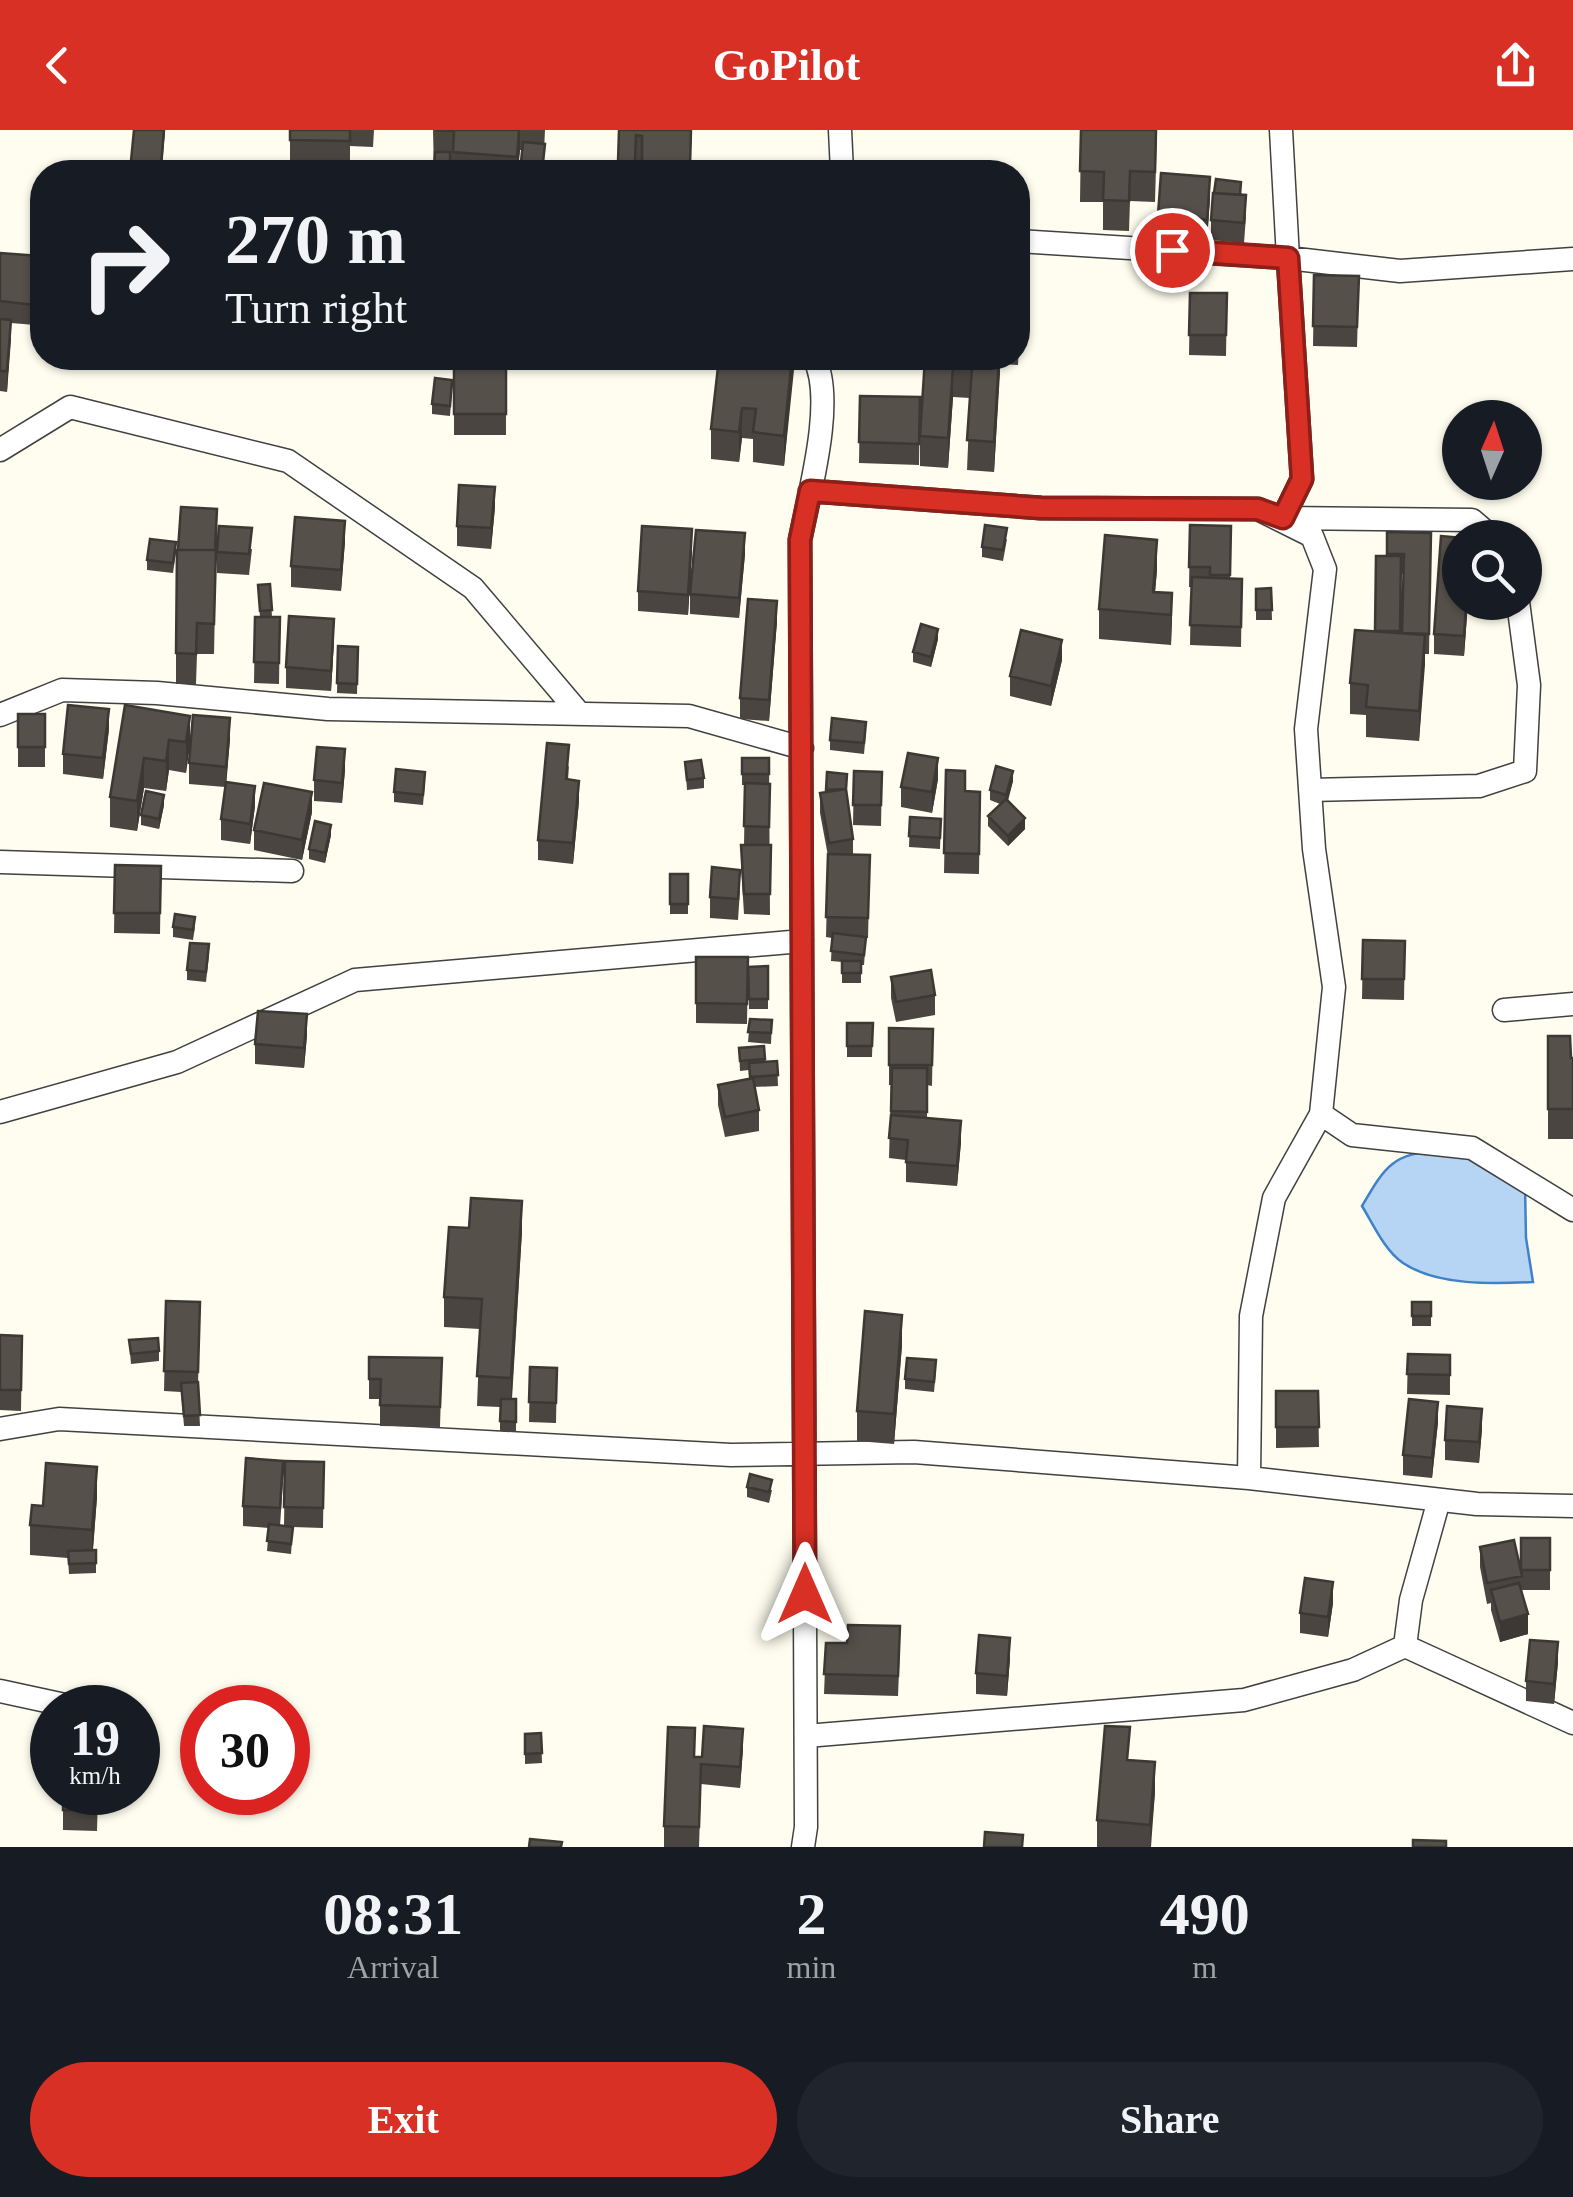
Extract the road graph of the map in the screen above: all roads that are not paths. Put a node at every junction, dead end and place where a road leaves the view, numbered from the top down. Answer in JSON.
{"nodes":[{"id":1,"x":840,"y":130,"type":"edge"},
{"id":2,"x":1281,"y":130,"type":"edge"},
{"id":3,"x":841,"y":160,"type":"edge"},
{"id":4,"x":1030,"y":241,"type":"edge"},
{"id":5,"x":1288,"y":258,"type":"junction"},
{"id":6,"x":1573,"y":259,"type":"edge"},
{"id":7,"x":818,"y":370,"type":"edge"},
{"id":8,"x":0,"y":450,"type":"edge"},
{"id":9,"x":810,"y":491,"type":"junction"},
{"id":10,"x":1283,"y":518,"type":"junction"},
{"id":11,"x":1472,"y":520,"type":"edge"},
{"id":12,"x":1520,"y":620,"type":"edge"},
{"id":13,"x":579,"y":713,"type":"junction"},
{"id":14,"x":0,"y":714,"type":"edge"},
{"id":15,"x":802,"y":748,"type":"junction"},
{"id":16,"x":1310,"y":790,"type":"junction"},
{"id":17,"x":0,"y":862,"type":"edge"},
{"id":18,"x":292,"y":870,"type":"dead end"},
{"id":19,"x":802,"y":941,"type":"junction"},
{"id":20,"x":1573,"y":1004,"type":"edge"},
{"id":21,"x":1504,"y":1010,"type":"dead end"},
{"id":22,"x":0,"y":1112,"type":"edge"},
{"id":23,"x":1321,"y":1114,"type":"junction"},
{"id":24,"x":1573,"y":1210,"type":"edge"},
{"id":25,"x":0,"y":1429,"type":"edge"},
{"id":26,"x":805,"y":1454,"type":"junction"},
{"id":27,"x":1248,"y":1478,"type":"junction"},
{"id":28,"x":1440,"y":1500,"type":"junction"},
{"id":29,"x":1573,"y":1506,"type":"edge"},
{"id":30,"x":1406,"y":1646,"type":"junction"},
{"id":31,"x":0,"y":1692,"type":"edge"},
{"id":32,"x":30,"y":1698,"type":"edge"},
{"id":33,"x":1573,"y":1722,"type":"edge"},
{"id":34,"x":806,"y":1736,"type":"junction"},
{"id":35,"x":802,"y":1847,"type":"edge"}],
"edges":[{"from":1,"to":3,"type":"street"},
{"from":2,"to":5,"type":"street"},
{"from":4,"to":5,"type":"street"},
{"from":5,"to":6,"type":"street"},
{"from":5,"to":10,"type":"street"},
{"from":7,"to":9,"type":"street"},
{"from":8,"to":13,"type":"street"},
{"from":9,"to":10,"type":"street"},
{"from":9,"to":15,"type":"street"},
{"from":10,"to":11,"type":"street"},
{"from":10,"to":16,"type":"street"},
{"from":12,"to":16,"type":"street"},
{"from":13,"to":14,"type":"street"},
{"from":13,"to":15,"type":"street"},
{"from":15,"to":19,"type":"street"},
{"from":16,"to":23,"type":"street"},
{"from":17,"to":18,"type":"street"},
{"from":19,"to":22,"type":"street"},
{"from":19,"to":26,"type":"street"},
{"from":20,"to":21,"type":"street"},
{"from":23,"to":24,"type":"street"},
{"from":23,"to":27,"type":"street"},
{"from":25,"to":26,"type":"street"},
{"from":26,"to":27,"type":"street"},
{"from":26,"to":34,"type":"street"},
{"from":27,"to":28,"type":"street"},
{"from":28,"to":29,"type":"street"},
{"from":28,"to":30,"type":"street"},
{"from":30,"to":33,"type":"street"},
{"from":30,"to":34,"type":"street"},
{"from":31,"to":32,"type":"street"},
{"from":34,"to":35,"type":"street"}]}
